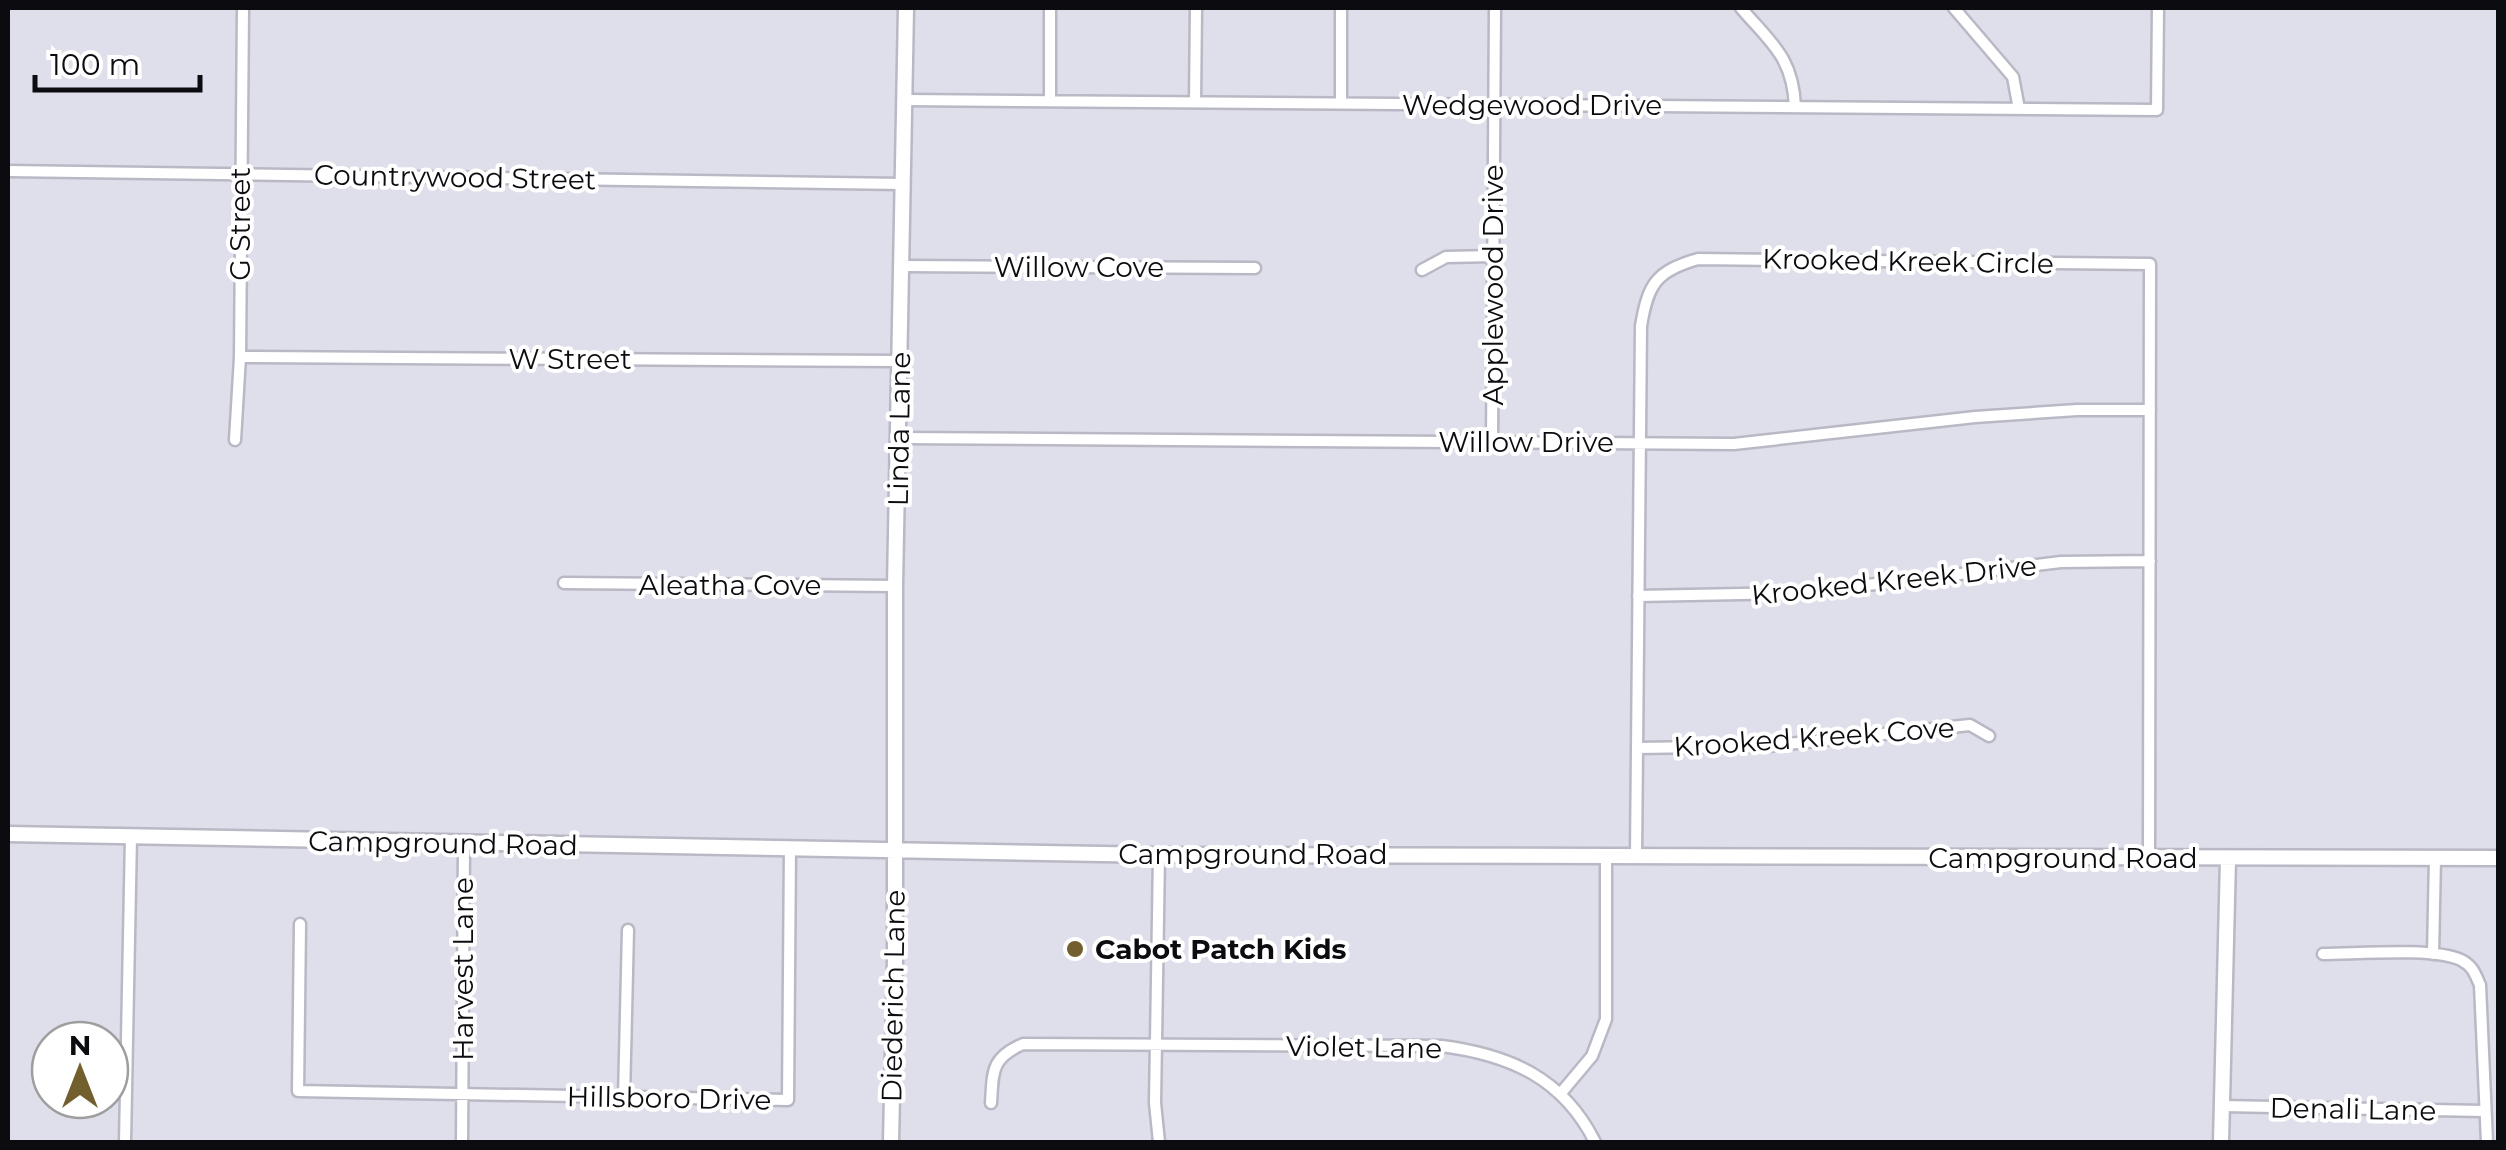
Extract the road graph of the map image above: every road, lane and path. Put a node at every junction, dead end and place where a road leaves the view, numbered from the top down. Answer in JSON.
{"nodes":[{"id":1,"x":244,"y":8,"type":"edge"},
{"id":2,"x":906,"y":8,"type":"edge"},
{"id":3,"x":1050,"y":8,"type":"edge"},
{"id":4,"x":1196,"y":8,"type":"edge"},
{"id":5,"x":1342,"y":8,"type":"edge"},
{"id":6,"x":1495,"y":8,"type":"edge"},
{"id":7,"x":1740,"y":8,"type":"edge"},
{"id":8,"x":1954,"y":8,"type":"edge"},
{"id":9,"x":2158,"y":8,"type":"edge"},
{"id":10,"x":906,"y":100,"type":"junction"},
{"id":11,"x":1050,"y":101,"type":"junction"},
{"id":12,"x":1195,"y":102,"type":"junction"},
{"id":13,"x":1341,"y":103,"type":"junction"},
{"id":14,"x":1494,"y":104,"type":"junction"},
{"id":15,"x":1795,"y":107,"type":"junction"},
{"id":16,"x":2019,"y":108,"type":"junction"},
{"id":17,"x":8,"y":171,"type":"edge"},
{"id":18,"x":240,"y":174,"type":"junction"},
{"id":19,"x":902,"y":184,"type":"junction"},
{"id":20,"x":1494,"y":256,"type":"junction"},
{"id":21,"x":902,"y":266,"type":"junction"},
{"id":22,"x":1256,"y":268,"type":"dead end"},
{"id":23,"x":1422,"y":270,"type":"dead end"},
{"id":24,"x":240,"y":357,"type":"junction"},
{"id":25,"x":900,"y":361,"type":"junction"},
{"id":26,"x":2150,"y":410,"type":"junction"},
{"id":27,"x":900,"y":438,"type":"junction"},
{"id":28,"x":235,"y":440,"type":"dead end"},
{"id":29,"x":1492,"y":442,"type":"junction"},
{"id":30,"x":1640,"y":443,"type":"junction"},
{"id":31,"x":2150,"y":561,"type":"junction"},
{"id":32,"x":564,"y":584,"type":"dead end"},
{"id":33,"x":896,"y":586,"type":"junction"},
{"id":34,"x":1638,"y":596,"type":"junction"},
{"id":35,"x":1988,"y":736,"type":"dead end"},
{"id":36,"x":1637,"y":748,"type":"junction"},
{"id":37,"x":8,"y":834,"type":"edge"},
{"id":38,"x":131,"y":836,"type":"junction"},
{"id":39,"x":464,"y":844,"type":"junction"},
{"id":40,"x":790,"y":848,"type":"junction"},
{"id":41,"x":894,"y":850,"type":"junction"},
{"id":42,"x":1159,"y":854,"type":"junction"},
{"id":43,"x":1606,"y":856,"type":"junction"},
{"id":44,"x":1636,"y":856,"type":"junction"},
{"id":45,"x":2149,"y":858,"type":"junction"},
{"id":46,"x":2434,"y":858,"type":"junction"},
{"id":47,"x":2498,"y":858,"type":"edge"},
{"id":48,"x":2228,"y":859,"type":"junction"},
{"id":49,"x":300,"y":924,"type":"dead end"},
{"id":50,"x":628,"y":930,"type":"dead end"},
{"id":51,"x":2323,"y":954,"type":"dead end"},
{"id":52,"x":2433,"y":954,"type":"junction"},
{"id":53,"x":1156,"y":1046,"type":"junction"},
{"id":54,"x":462,"y":1094,"type":"junction"},
{"id":55,"x":1561,"y":1094,"type":"junction"},
{"id":56,"x":624,"y":1097,"type":"junction"},
{"id":57,"x":991,"y":1102,"type":"dead end"},
{"id":58,"x":2222,"y":1106,"type":"junction"},
{"id":59,"x":2484,"y":1111,"type":"junction"},
{"id":60,"x":126,"y":1142,"type":"edge"},
{"id":61,"x":462,"y":1142,"type":"edge"},
{"id":62,"x":891,"y":1142,"type":"edge"},
{"id":63,"x":1159,"y":1142,"type":"edge"},
{"id":64,"x":1594,"y":1142,"type":"edge"},
{"id":65,"x":2222,"y":1142,"type":"edge"},
{"id":66,"x":2487,"y":1142,"type":"edge"}],
"edges":[{"from":1,"to":18,"type":"street","name":"G Street"},
{"from":2,"to":10,"type":"street","name":"Linda Lane"},
{"from":3,"to":11,"type":"street"},
{"from":4,"to":12,"type":"street"},
{"from":5,"to":13,"type":"street"},
{"from":6,"to":14,"type":"street","name":"Applewood Drive"},
{"from":7,"to":15,"type":"street"},
{"from":8,"to":16,"type":"street"},
{"from":9,"to":16,"type":"street","name":"Wedgewood Drive"},
{"from":10,"to":11,"type":"street","name":"Wedgewood Drive"},
{"from":10,"to":19,"type":"street","name":"Linda Lane"},
{"from":11,"to":12,"type":"street","name":"Wedgewood Drive"},
{"from":12,"to":13,"type":"street","name":"Wedgewood Drive"},
{"from":13,"to":14,"type":"street","name":"Wedgewood Drive"},
{"from":14,"to":15,"type":"street","name":"Wedgewood Drive"},
{"from":14,"to":20,"type":"street","name":"Applewood Drive"},
{"from":15,"to":16,"type":"street","name":"Wedgewood Drive"},
{"from":17,"to":18,"type":"street","name":"Countrywood Street"},
{"from":18,"to":19,"type":"street","name":"Countrywood Street"},
{"from":18,"to":24,"type":"street","name":"G Street"},
{"from":19,"to":21,"type":"street","name":"Linda Lane"},
{"from":20,"to":23,"type":"street"},
{"from":20,"to":29,"type":"street","name":"Applewood Drive"},
{"from":21,"to":22,"type":"street","name":"Willow Cove"},
{"from":21,"to":25,"type":"street","name":"Linda Lane"},
{"from":24,"to":25,"type":"street","name":"W Street"},
{"from":24,"to":28,"type":"street","name":"G Street"},
{"from":25,"to":27,"type":"street","name":"Linda Lane"},
{"from":26,"to":30,"type":"street","name":"Willow Drive"},
{"from":26,"to":30,"type":"street","name":"Krooked Kreek Circle"},
{"from":26,"to":31,"type":"street","name":"Krooked Kreek Circle"},
{"from":27,"to":29,"type":"street","name":"Willow Drive"},
{"from":27,"to":33,"type":"street","name":"Linda Lane"},
{"from":29,"to":30,"type":"street","name":"Willow Drive"},
{"from":30,"to":34,"type":"street","name":"Krooked Kreek Circle"},
{"from":31,"to":34,"type":"street","name":"Krooked Kreek Drive"},
{"from":31,"to":45,"type":"street","name":"Krooked Kreek Circle"},
{"from":32,"to":33,"type":"street","name":"Aleatha Cove"},
{"from":33,"to":41,"type":"street","name":"Linda Lane"},
{"from":34,"to":36,"type":"street","name":"Krooked Kreek Circle"},
{"from":35,"to":36,"type":"street","name":"Krooked Kreek Cove"},
{"from":36,"to":44,"type":"street","name":"Krooked Kreek Circle"},
{"from":37,"to":38,"type":"street","name":"Campground Road"},
{"from":38,"to":39,"type":"street","name":"Campground Road"},
{"from":38,"to":60,"type":"street"},
{"from":39,"to":40,"type":"street","name":"Campground Road"},
{"from":39,"to":54,"type":"street","name":"Harvest Lane"},
{"from":40,"to":41,"type":"street","name":"Campground Road"},
{"from":40,"to":56,"type":"street","name":"Hillsboro Drive"},
{"from":41,"to":42,"type":"street","name":"Campground Road"},
{"from":41,"to":62,"type":"street","name":"Diederich Lane"},
{"from":42,"to":43,"type":"street","name":"Campground Road"},
{"from":42,"to":53,"type":"street"},
{"from":43,"to":44,"type":"street","name":"Campground Road"},
{"from":43,"to":55,"type":"street"},
{"from":44,"to":45,"type":"street","name":"Campground Road"},
{"from":45,"to":48,"type":"street","name":"Campground Road"},
{"from":46,"to":47,"type":"street","name":"Campground Road"},
{"from":46,"to":48,"type":"street","name":"Campground Road"},
{"from":46,"to":52,"type":"street"},
{"from":48,"to":58,"type":"street"},
{"from":49,"to":54,"type":"street","name":"Hillsboro Drive"},
{"from":50,"to":56,"type":"street"},
{"from":51,"to":52,"type":"street"},
{"from":52,"to":59,"type":"street"},
{"from":53,"to":55,"type":"street","name":"Violet Lane"},
{"from":53,"to":57,"type":"street","name":"Violet Lane"},
{"from":53,"to":63,"type":"street"},
{"from":54,"to":56,"type":"street","name":"Hillsboro Drive"},
{"from":54,"to":61,"type":"street","name":"Harvest Lane"},
{"from":55,"to":64,"type":"street"},
{"from":58,"to":59,"type":"street","name":"Denali Lane"},
{"from":58,"to":65,"type":"street"},
{"from":59,"to":66,"type":"street"}]}
